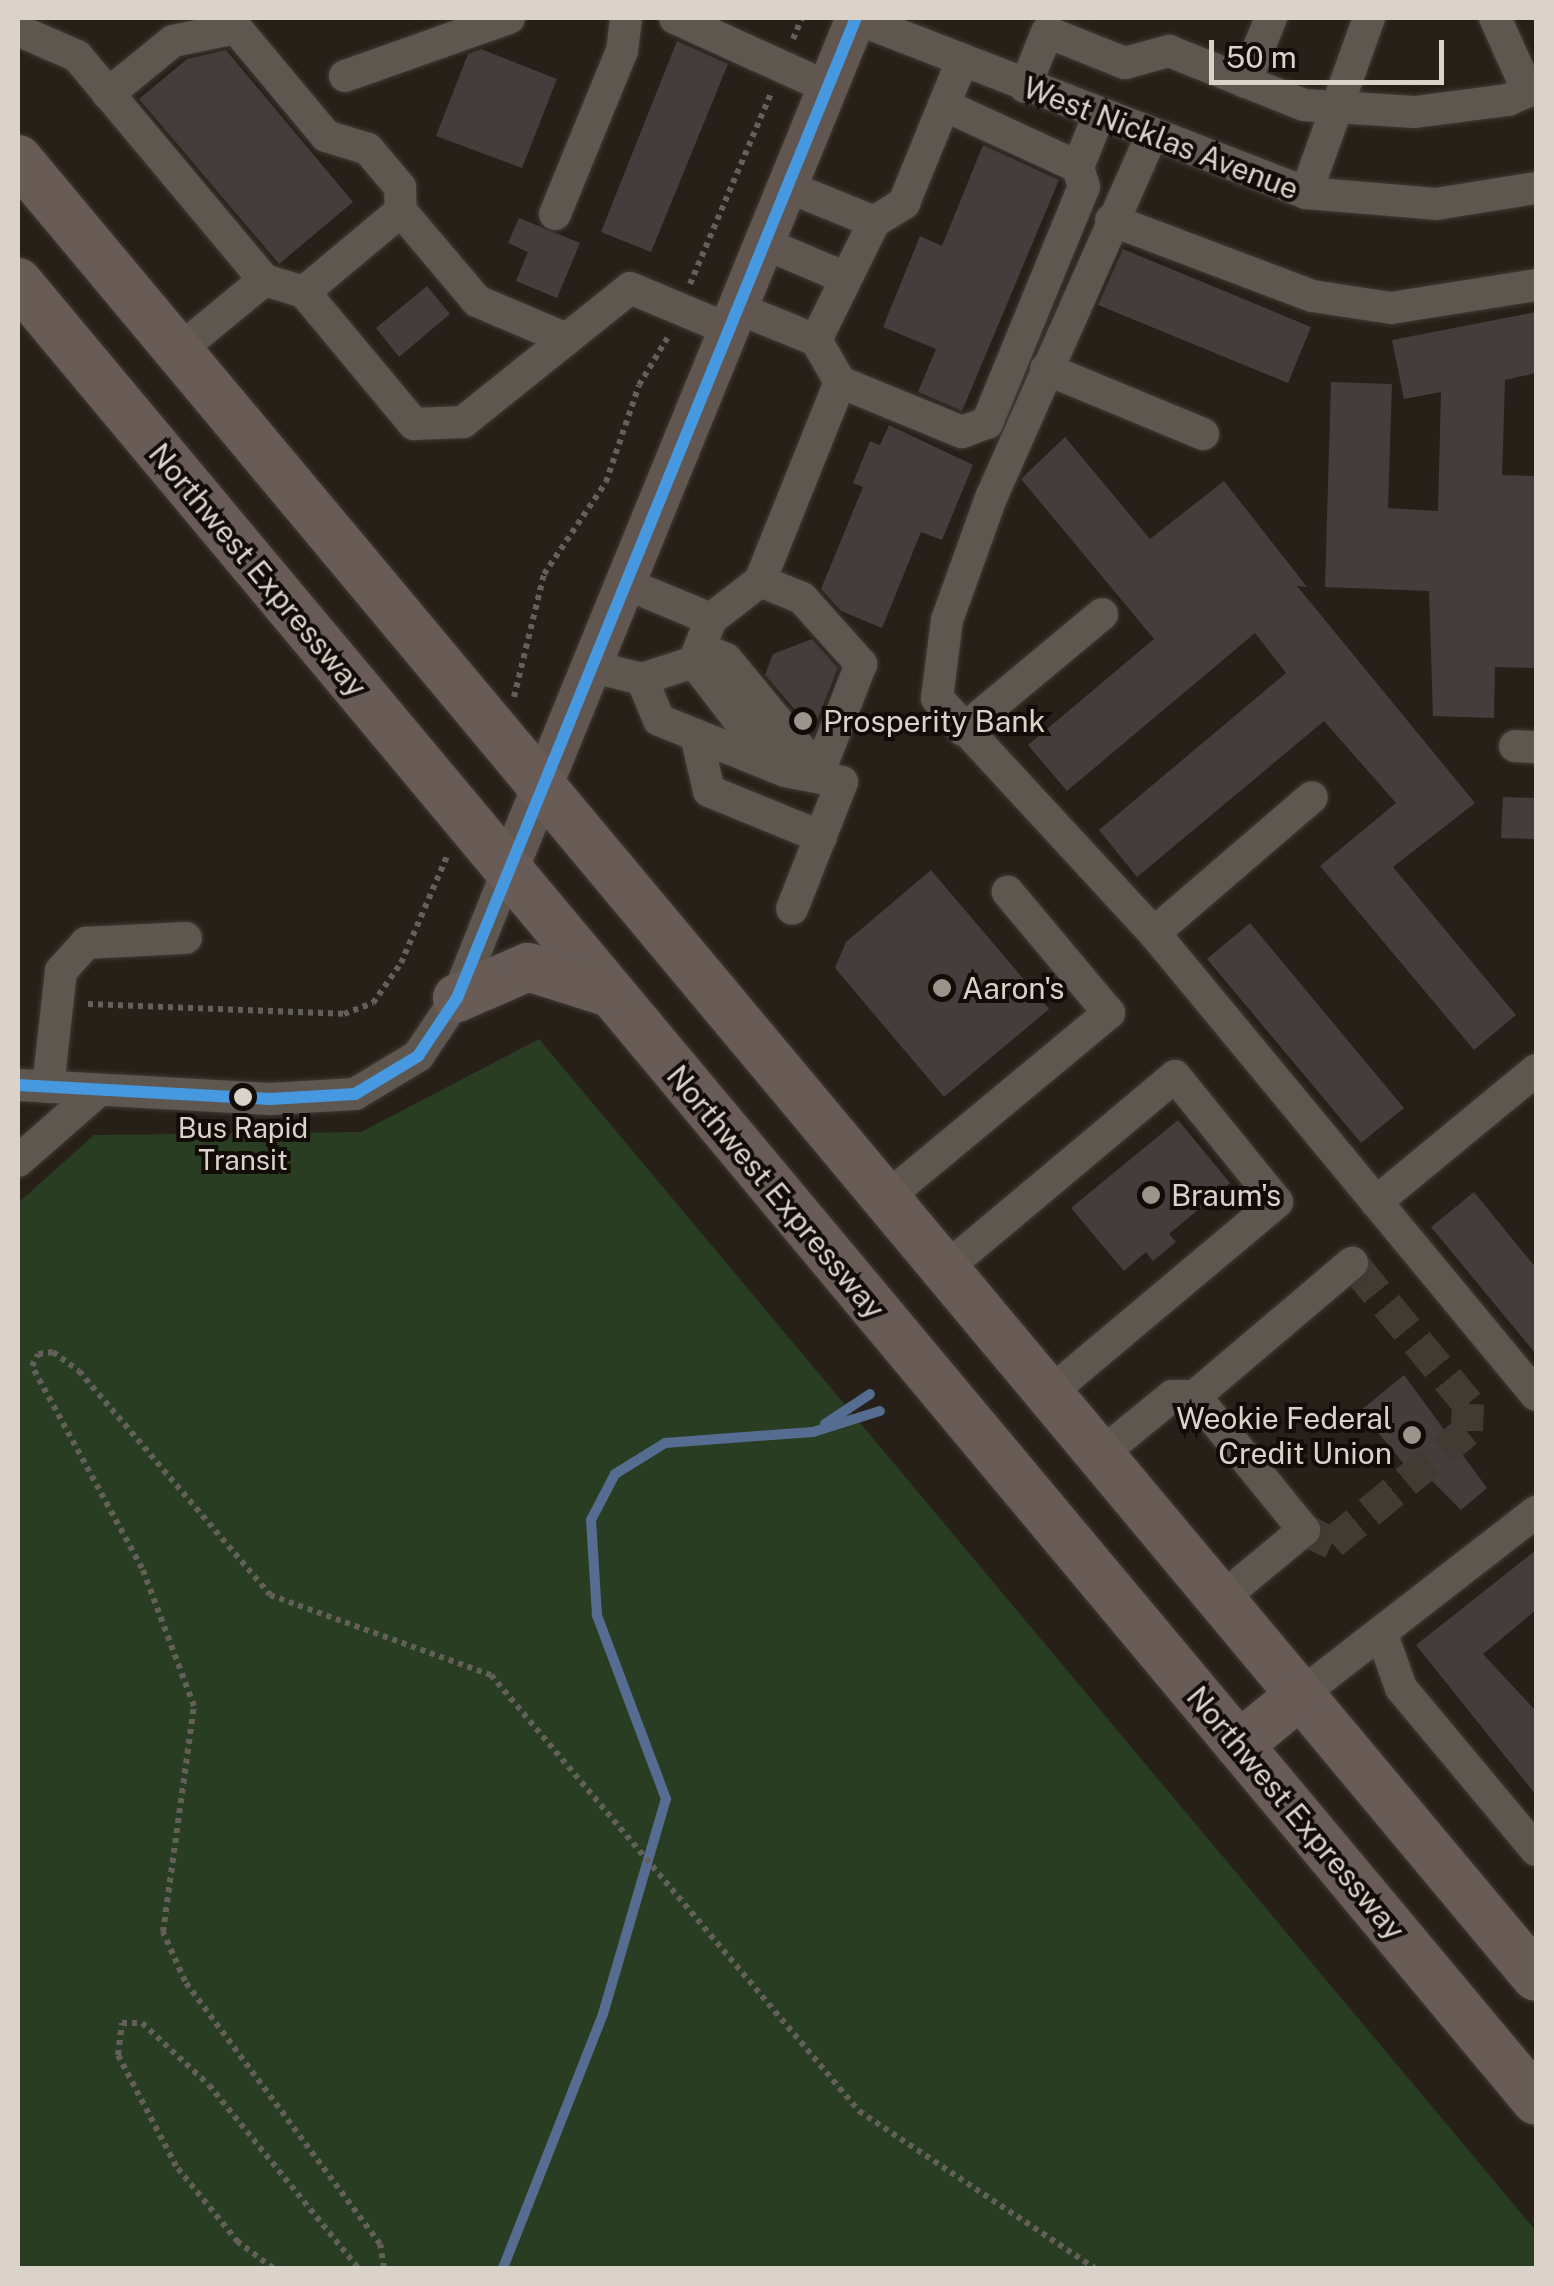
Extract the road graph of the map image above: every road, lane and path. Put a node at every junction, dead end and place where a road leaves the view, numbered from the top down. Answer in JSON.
{"nodes":[{"id":1,"x":509,"y":18,"type":"edge"},
{"id":2,"x":626,"y":18,"type":"edge"},
{"id":3,"x":675,"y":18,"type":"edge"},
{"id":4,"x":802,"y":18,"type":"edge"},
{"id":5,"x":856,"y":18,"type":"edge"},
{"id":6,"x":1271,"y":18,"type":"edge"},
{"id":7,"x":1369,"y":18,"type":"edge"},
{"id":8,"x":1495,"y":18,"type":"edge"},
{"id":9,"x":22,"y":32,"type":"dead end"},
{"id":10,"x":790,"y":46,"type":"dead end"},
{"id":11,"x":962,"y":62,"type":"junction"},
{"id":12,"x":345,"y":76,"type":"dead end"},
{"id":13,"x":1245,"y":82,"type":"junction"},
{"id":14,"x":774,"y":87,"type":"dead end"},
{"id":15,"x":827,"y":88,"type":"junction"},
{"id":16,"x":1024,"y":88,"type":"junction"},
{"id":17,"x":108,"y":94,"type":"junction"},
{"id":18,"x":944,"y":106,"type":"junction"},
{"id":19,"x":1332,"y":108,"type":"junction"},
{"id":20,"x":1098,"y":117,"type":"junction"},
{"id":21,"x":1150,"y":139,"type":"junction"},
{"id":22,"x":18,"y":159,"type":"edge"},
{"id":23,"x":1078,"y":167,"type":"junction"},
{"id":24,"x":786,"y":186,"type":"junction"},
{"id":25,"x":1536,"y":188,"type":"edge"},
{"id":26,"x":1306,"y":194,"type":"junction"},
{"id":27,"x":401,"y":211,"type":"junction"},
{"id":28,"x":1117,"y":212,"type":"junction"},
{"id":29,"x":555,"y":214,"type":"dead end"},
{"id":30,"x":874,"y":222,"type":"junction"},
{"id":31,"x":763,"y":244,"type":"junction"},
{"id":32,"x":694,"y":276,"type":"dead end"},
{"id":33,"x":846,"y":278,"type":"junction"},
{"id":34,"x":264,"y":280,"type":"junction"},
{"id":35,"x":18,"y":282,"type":"edge"},
{"id":36,"x":1536,"y":285,"type":"edge"},
{"id":37,"x":304,"y":292,"type":"junction"},
{"id":38,"x":732,"y":318,"type":"junction"},
{"id":39,"x":668,"y":337,"type":"dead end"},
{"id":40,"x":566,"y":339,"type":"junction"},
{"id":41,"x":816,"y":340,"type":"junction"},
{"id":42,"x":178,"y":351,"type":"junction"},
{"id":43,"x":1046,"y":370,"type":"junction"},
{"id":44,"x":840,"y":382,"type":"junction"},
{"id":45,"x":1203,"y":434,"type":"dead end"},
{"id":46,"x":624,"y":582,"type":"junction"},
{"id":47,"x":760,"y":582,"type":"junction"},
{"id":48,"x":1102,"y":614,"type":"dead end"},
{"id":49,"x":702,"y":643,"type":"junction"},
{"id":50,"x":525,"y":656,"type":"dead end"},
{"id":51,"x":590,"y":666,"type":"junction"},
{"id":52,"x":642,"y":679,"type":"junction"},
{"id":53,"x":963,"y":730,"type":"junction"},
{"id":54,"x":696,"y":735,"type":"junction"},
{"id":55,"x":819,"y":772,"type":"junction"},
{"id":56,"x":541,"y":784,"type":"junction"},
{"id":57,"x":1312,"y":797,"type":"dead end"},
{"id":58,"x":821,"y":836,"type":"junction"},
{"id":59,"x":508,"y":870,"type":"junction"},
{"id":60,"x":439,"y":875,"type":"dead end"},
{"id":61,"x":1008,"y":892,"type":"dead end"},
{"id":62,"x":792,"y":910,"type":"dead end"},
{"id":63,"x":1154,"y":933,"type":"junction"},
{"id":64,"x":186,"y":938,"type":"dead end"},
{"id":65,"x":610,"y":994,"type":"junction"},
{"id":66,"x":457,"y":998,"type":"junction"},
{"id":67,"x":109,"y":1005,"type":"dead end"},
{"id":68,"x":1536,"y":1070,"type":"edge"},
{"id":69,"x":33,"y":1086,"type":"edge"},
{"id":70,"x":100,"y":1090,"type":"junction"},
{"id":71,"x":18,"y":1162,"type":"edge"},
{"id":72,"x":886,"y":1198,"type":"junction"},
{"id":73,"x":1376,"y":1202,"type":"junction"},
{"id":74,"x":1352,"y":1264,"type":"dead end"},
{"id":75,"x":945,"y":1268,"type":"junction"},
{"id":76,"x":1049,"y":1393,"type":"junction"},
{"id":77,"x":1536,"y":1395,"type":"edge"},
{"id":78,"x":1195,"y":1396,"type":"junction"},
{"id":79,"x":1100,"y":1455,"type":"junction"},
{"id":80,"x":1536,"y":1512,"type":"edge"},
{"id":81,"x":1220,"y":1600,"type":"junction"},
{"id":82,"x":1383,"y":1637,"type":"junction"},
{"id":83,"x":1300,"y":1695,"type":"junction"},
{"id":84,"x":1239,"y":1745,"type":"junction"},
{"id":85,"x":1536,"y":1850,"type":"edge"},
{"id":86,"x":1536,"y":1977,"type":"edge"},
{"id":87,"x":1536,"y":2101,"type":"edge"},
{"id":88,"x":273,"y":2268,"type":"edge"},
{"id":89,"x":358,"y":2268,"type":"edge"},
{"id":90,"x":384,"y":2268,"type":"edge"},
{"id":91,"x":1094,"y":2268,"type":"edge"}],
"edges":[{"from":1,"to":12,"type":"street"},
{"from":2,"to":29,"type":"street"},
{"from":3,"to":15,"type":"street"},
{"from":4,"to":10,"type":"path"},
{"from":5,"to":11,"type":"street","name":"West Nicklas Avenue"},
{"from":5,"to":15,"type":"main road"},
{"from":6,"to":13,"type":"street"},
{"from":7,"to":19,"type":"street"},
{"from":8,"to":19,"type":"street"},
{"from":9,"to":17,"type":"street"},
{"from":11,"to":16,"type":"street","name":"West Nicklas Avenue"},
{"from":11,"to":18,"type":"street"},
{"from":13,"to":16,"type":"street"},
{"from":13,"to":19,"type":"street"},
{"from":14,"to":32,"type":"path"},
{"from":15,"to":24,"type":"main road"},
{"from":16,"to":20,"type":"street","name":"West Nicklas Avenue"},
{"from":17,"to":27,"type":"street"},
{"from":17,"to":34,"type":"street"},
{"from":18,"to":23,"type":"street"},
{"from":18,"to":30,"type":"street"},
{"from":19,"to":26,"type":"street"},
{"from":20,"to":21,"type":"street","name":"West Nicklas Avenue"},
{"from":20,"to":23,"type":"street"},
{"from":21,"to":26,"type":"street","name":"West Nicklas Avenue"},
{"from":21,"to":28,"type":"street"},
{"from":22,"to":42,"type":"highway"},
{"from":23,"to":44,"type":"street"},
{"from":24,"to":30,"type":"street"},
{"from":24,"to":31,"type":"main road"},
{"from":25,"to":26,"type":"street","name":"West Nicklas Avenue"},
{"from":27,"to":37,"type":"street"},
{"from":27,"to":40,"type":"street"},
{"from":28,"to":36,"type":"street"},
{"from":28,"to":43,"type":"street"},
{"from":30,"to":33,"type":"street"},
{"from":31,"to":33,"type":"street"},
{"from":31,"to":38,"type":"main road"},
{"from":33,"to":41,"type":"street"},
{"from":34,"to":37,"type":"street"},
{"from":34,"to":42,"type":"street"},
{"from":35,"to":59,"type":"highway","name":"Northwest Expressway"},
{"from":37,"to":40,"type":"street"},
{"from":38,"to":40,"type":"street"},
{"from":38,"to":41,"type":"street"},
{"from":38,"to":46,"type":"main road"},
{"from":39,"to":50,"type":"path"},
{"from":41,"to":44,"type":"street"},
{"from":42,"to":56,"type":"highway"},
{"from":43,"to":45,"type":"street"},
{"from":43,"to":53,"type":"street"},
{"from":44,"to":47,"type":"street"},
{"from":46,"to":49,"type":"street"},
{"from":46,"to":51,"type":"main road"},
{"from":47,"to":49,"type":"street"},
{"from":47,"to":55,"type":"street"},
{"from":48,"to":53,"type":"street"},
{"from":49,"to":52,"type":"street"},
{"from":49,"to":55,"type":"street"},
{"from":51,"to":52,"type":"street"},
{"from":51,"to":56,"type":"main road"},
{"from":52,"to":54,"type":"street"},
{"from":53,"to":63,"type":"street"},
{"from":54,"to":55,"type":"street"},
{"from":54,"to":58,"type":"street"},
{"from":55,"to":58,"type":"street"},
{"from":56,"to":59,"type":"main road"},
{"from":56,"to":72,"type":"highway"},
{"from":57,"to":63,"type":"street"},
{"from":58,"to":62,"type":"street"},
{"from":59,"to":65,"type":"highway","name":"Northwest Expressway"},
{"from":59,"to":66,"type":"street"},
{"from":60,"to":67,"type":"path"},
{"from":61,"to":72,"type":"street"},
{"from":63,"to":73,"type":"street"},
{"from":64,"to":69,"type":"street"},
{"from":65,"to":66,"type":"highway"},
{"from":65,"to":84,"type":"highway","name":"Northwest Expressway"},
{"from":66,"to":70,"type":"street"},
{"from":68,"to":73,"type":"street"},
{"from":69,"to":70,"type":"street"},
{"from":70,"to":71,"type":"street"},
{"from":72,"to":75,"type":"highway"},
{"from":73,"to":77,"type":"street"},
{"from":74,"to":78,"type":"street"},
{"from":75,"to":76,"type":"highway"},
{"from":75,"to":76,"type":"street"},
{"from":76,"to":79,"type":"highway"},
{"from":78,"to":79,"type":"street"},
{"from":78,"to":81,"type":"street"},
{"from":79,"to":81,"type":"highway"},
{"from":80,"to":82,"type":"street"},
{"from":81,"to":83,"type":"highway"},
{"from":82,"to":83,"type":"street"},
{"from":82,"to":85,"type":"street"},
{"from":83,"to":84,"type":"highway"},
{"from":83,"to":86,"type":"highway"},
{"from":84,"to":87,"type":"highway","name":"Northwest Expressway"},
{"from":88,"to":89,"type":"path"},
{"from":90,"to":91,"type":"path"}]}
